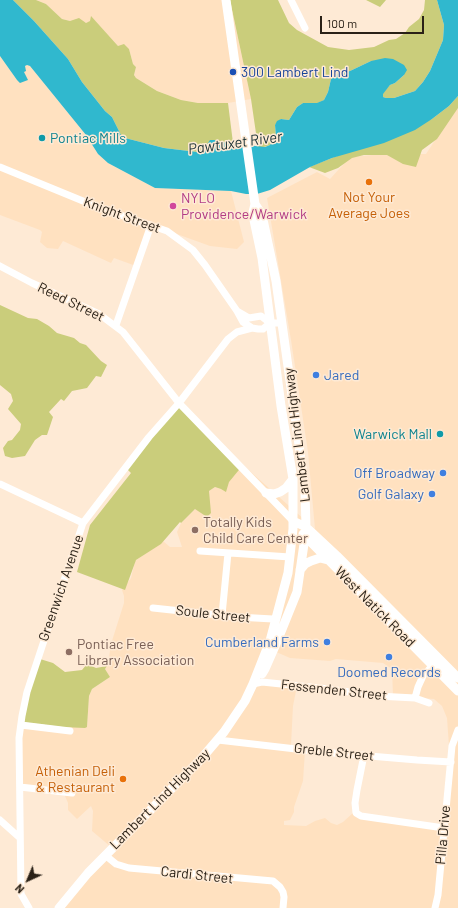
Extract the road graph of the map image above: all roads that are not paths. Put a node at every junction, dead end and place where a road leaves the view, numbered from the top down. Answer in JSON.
{"nodes":[{"id":1,"x":226,"y":0,"type":"edge"},
{"id":2,"x":291,"y":0,"type":"edge"},
{"id":3,"x":305,"y":28,"type":"dead end"},
{"id":4,"x":0,"y":167,"type":"edge"},
{"id":5,"x":255,"y":204,"type":"junction"},
{"id":6,"x":151,"y":224,"type":"junction"},
{"id":7,"x":0,"y":266,"type":"edge"},
{"id":8,"x":237,"y":311,"type":"junction"},
{"id":9,"x":270,"y":323,"type":"junction"},
{"id":10,"x":282,"y":323,"type":"junction"},
{"id":11,"x":116,"y":325,"type":"junction"},
{"id":12,"x":252,"y":328,"type":"junction"},
{"id":13,"x":179,"y":404,"type":"junction"},
{"id":14,"x":293,"y":479,"type":"junction"},
{"id":15,"x":0,"y":484,"type":"edge"},
{"id":16,"x":266,"y":493,"type":"junction"},
{"id":17,"x":292,"y":521,"type":"junction"},
{"id":18,"x":83,"y":523,"type":"junction"},
{"id":19,"x":306,"y":527,"type":"junction"},
{"id":20,"x":305,"y":537,"type":"junction"},
{"id":21,"x":200,"y":551,"type":"dead end"},
{"id":22,"x":228,"y":553,"type":"junction"},
{"id":23,"x":290,"y":557,"type":"junction"},
{"id":24,"x":328,"y":560,"type":"junction"},
{"id":25,"x":300,"y":570,"type":"junction"},
{"id":26,"x":153,"y":608,"type":"dead end"},
{"id":27,"x":222,"y":615,"type":"junction"},
{"id":28,"x":274,"y":620,"type":"dead end"},
{"id":29,"x":432,"y":666,"type":"junction"},
{"id":30,"x":458,"y":678,"type":"edge"},
{"id":31,"x":253,"y":684,"type":"junction"},
{"id":32,"x":458,"y":691,"type":"edge"},
{"id":33,"x":415,"y":698,"type":"junction"},
{"id":34,"x":429,"y":703,"type":"dead end"},
{"id":35,"x":21,"y":725,"type":"junction"},
{"id":36,"x":458,"y":730,"type":"edge"},
{"id":37,"x":70,"y":731,"type":"dead end"},
{"id":38,"x":218,"y":740,"type":"junction"},
{"id":39,"x":458,"y":744,"type":"edge"},
{"id":40,"x":364,"y":755,"type":"junction"},
{"id":41,"x":451,"y":762,"type":"junction"},
{"id":42,"x":20,"y":787,"type":"junction"},
{"id":43,"x":72,"y":792,"type":"dead end"},
{"id":44,"x":0,"y":820,"type":"edge"},
{"id":45,"x":444,"y":828,"type":"junction"},
{"id":46,"x":20,"y":838,"type":"junction"},
{"id":47,"x":105,"y":855,"type":"junction"},
{"id":48,"x":29,"y":908,"type":"edge"},
{"id":49,"x":59,"y":908,"type":"edge"},
{"id":50,"x":282,"y":908,"type":"edge"},
{"id":51,"x":435,"y":908,"type":"edge"}],
"edges":[{"from":1,"to":5,"type":"main road","name":"Lambert Lind Highway"},
{"from":2,"to":3,"type":"street"},
{"from":4,"to":6,"type":"street","name":"Knight Street"},
{"from":5,"to":9,"type":"main road","name":"Lambert Lind Highway"},
{"from":5,"to":10,"type":"main road","name":"Lambert Lind Highway"},
{"from":6,"to":8,"type":"street","name":"Knight Street"},
{"from":6,"to":11,"type":"street"},
{"from":7,"to":11,"type":"street","name":"Reed Street"},
{"from":8,"to":9,"type":"street"},
{"from":8,"to":12,"type":"street","name":"Knight Street"},
{"from":9,"to":10,"type":"street"},
{"from":9,"to":12,"type":"street"},
{"from":9,"to":14,"type":"main road","name":"Lambert Lind Highway"},
{"from":10,"to":19,"type":"main road","name":"Lambert Lind Highway"},
{"from":11,"to":13,"type":"street","name":"Reed Street"},
{"from":12,"to":13,"type":"street","name":"Greenwich Avenue"},
{"from":13,"to":16,"type":"street","name":"West Natick Road"},
{"from":13,"to":18,"type":"street","name":"Greenwich Avenue"},
{"from":14,"to":16,"type":"main road"},
{"from":14,"to":17,"type":"main road","name":"Lambert Lind Highway"},
{"from":15,"to":18,"type":"street"},
{"from":16,"to":17,"type":"street","name":"West Natick Road"},
{"from":17,"to":19,"type":"main road","name":"West Natick Road"},
{"from":17,"to":20,"type":"main road","name":"West Natick Road"},
{"from":17,"to":23,"type":"main road","name":"Lambert Lind Highway"},
{"from":18,"to":35,"type":"street","name":"Greenwich Avenue"},
{"from":19,"to":20,"type":"main road","name":"Lambert Lind Highway"},
{"from":19,"to":30,"type":"main road","name":"West Natick Road"},
{"from":20,"to":24,"type":"main road","name":"West Natick Road"},
{"from":20,"to":25,"type":"main road","name":"Lambert Lind Highway"},
{"from":21,"to":22,"type":"street"},
{"from":22,"to":23,"type":"street"},
{"from":22,"to":27,"type":"street"},
{"from":23,"to":31,"type":"main road","name":"Lambert Lind Highway"},
{"from":24,"to":25,"type":"main road"},
{"from":24,"to":29,"type":"main road","name":"West Natick Road"},
{"from":25,"to":31,"type":"main road","name":"Lambert Lind Highway"},
{"from":26,"to":27,"type":"street","name":"Soule Street"},
{"from":27,"to":28,"type":"street","name":"Soule Street"},
{"from":29,"to":32,"type":"main road","name":"West Natick Road"},
{"from":29,"to":33,"type":"street"},
{"from":31,"to":33,"type":"street","name":"Fessenden Street"},
{"from":31,"to":38,"type":"main road","name":"Lambert Lind Highway"},
{"from":33,"to":34,"type":"street","name":"Fessenden Street"},
{"from":35,"to":37,"type":"street"},
{"from":35,"to":42,"type":"street","name":"Greenwich Avenue"},
{"from":36,"to":41,"type":"street","name":"Pilla Drive"},
{"from":38,"to":40,"type":"street","name":"Greble Street"},
{"from":38,"to":47,"type":"main road","name":"Lambert Lind Highway"},
{"from":39,"to":41,"type":"street","name":"Pilla Drive"},
{"from":40,"to":41,"type":"street","name":"Greble Street"},
{"from":40,"to":45,"type":"street"},
{"from":41,"to":45,"type":"street","name":"Pilla Drive"},
{"from":42,"to":43,"type":"street"},
{"from":42,"to":46,"type":"street","name":"Greenwich Avenue"},
{"from":44,"to":46,"type":"street"},
{"from":45,"to":51,"type":"street","name":"Pilla Drive"},
{"from":46,"to":48,"type":"street","name":"Greenwich Avenue"},
{"from":47,"to":49,"type":"main road","name":"Lambert Lind Highway"},
{"from":47,"to":50,"type":"street","name":"Cardi Street"}]}
